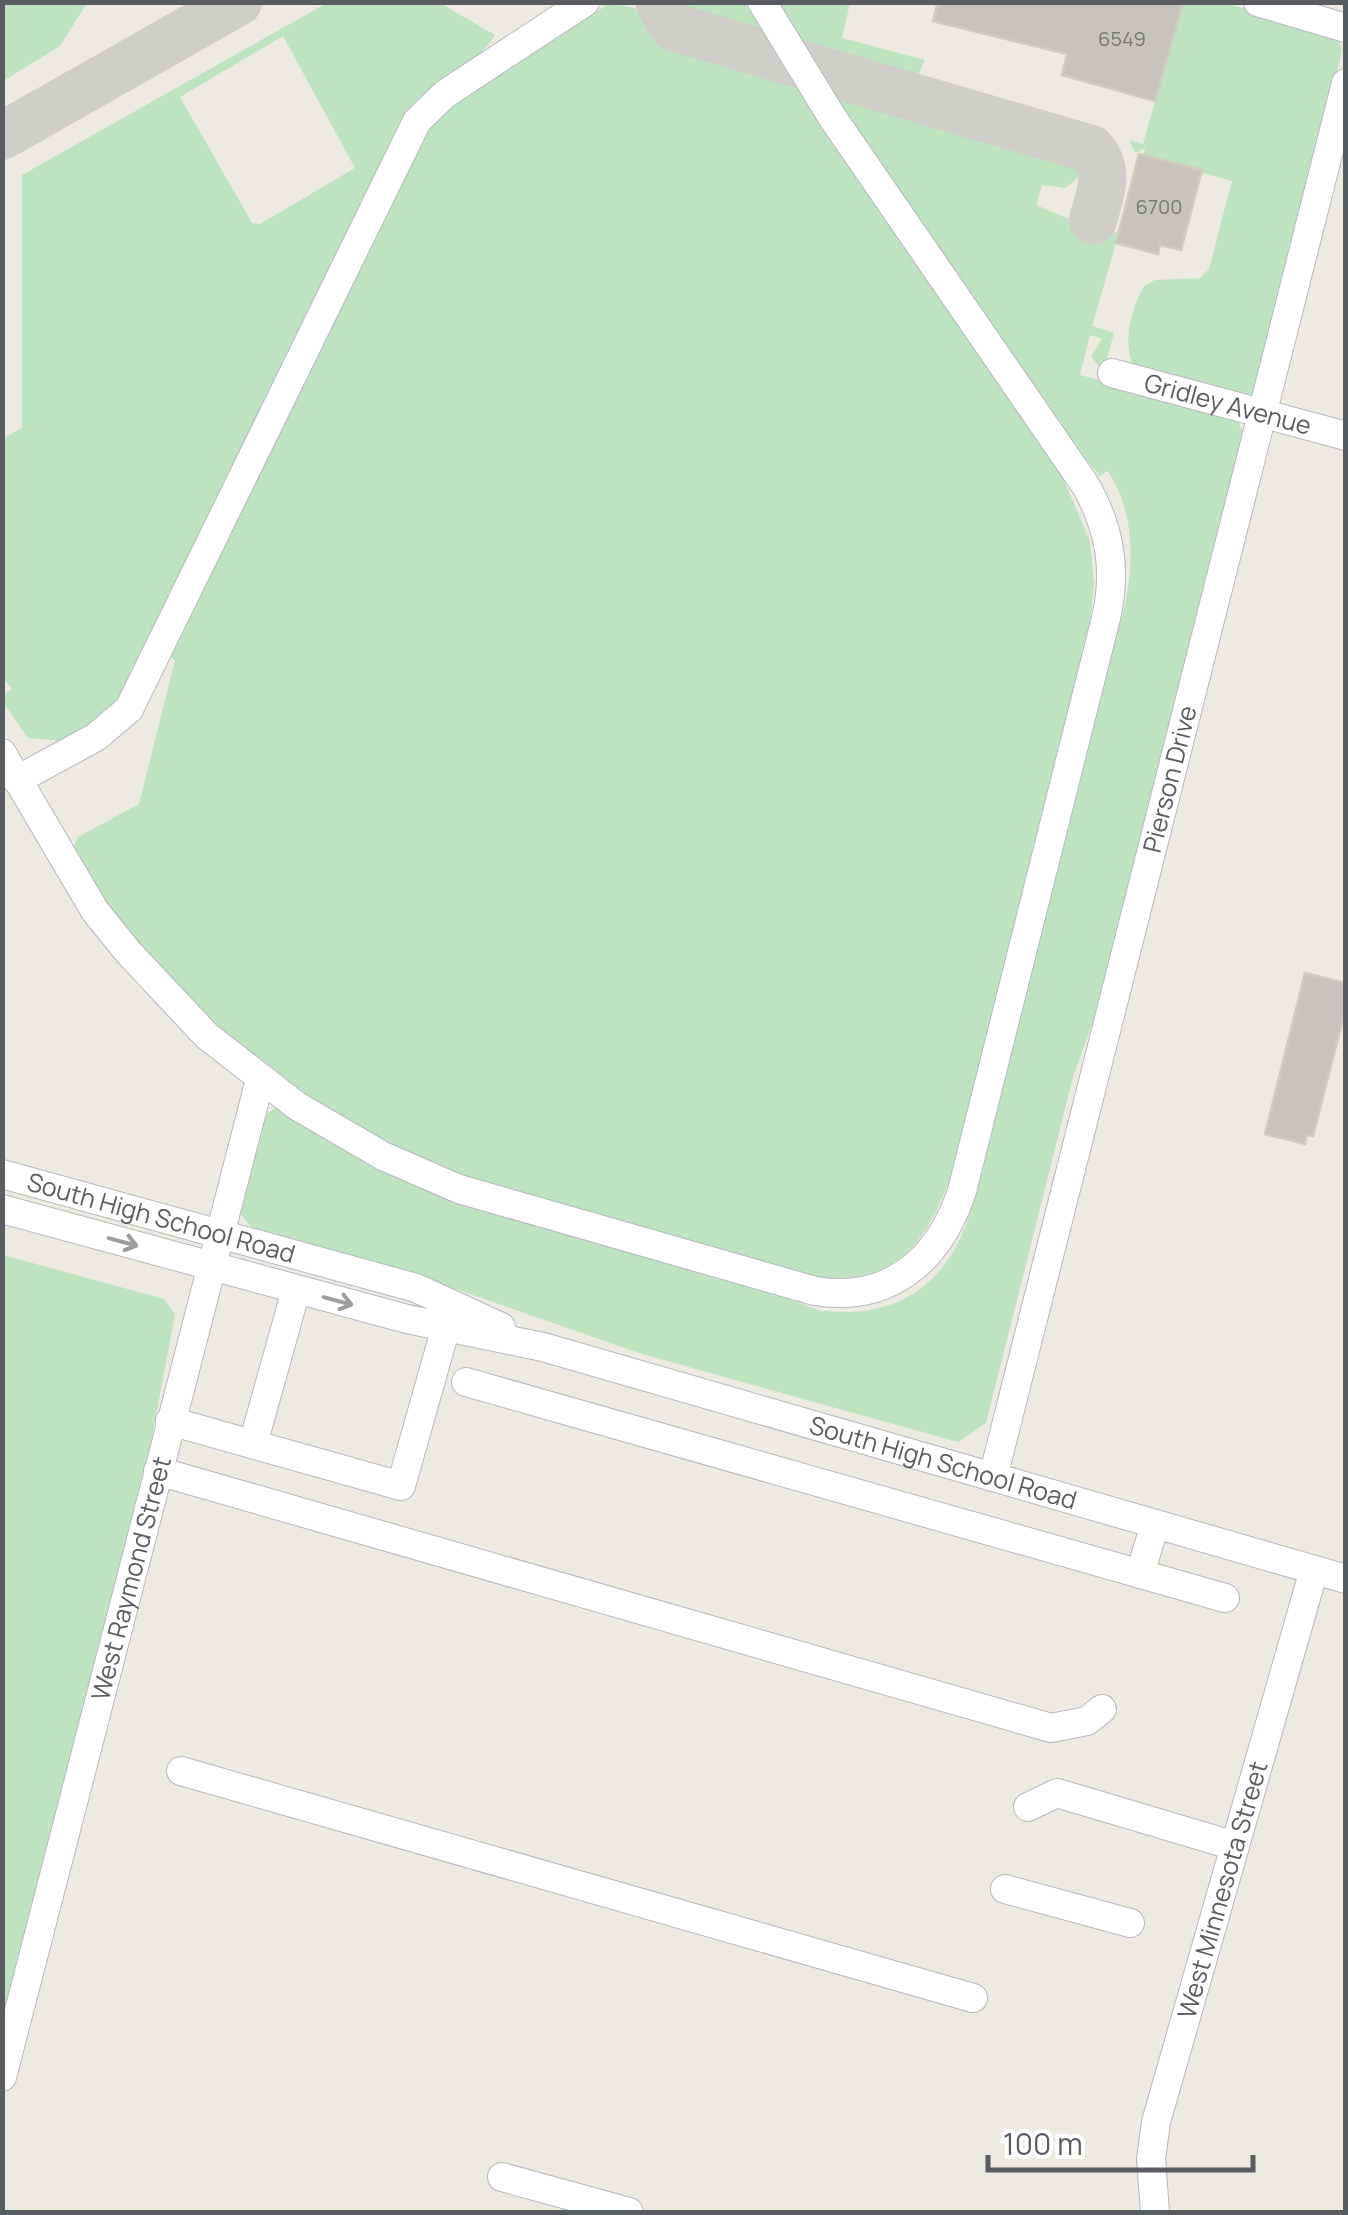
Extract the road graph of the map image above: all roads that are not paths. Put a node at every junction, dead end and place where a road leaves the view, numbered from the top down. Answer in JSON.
{"nodes":[{"id":1,"x":584,"y":2,"type":"edge"},
{"id":2,"x":762,"y":2,"type":"edge"},
{"id":3,"x":1258,"y":2,"type":"edge"},
{"id":4,"x":1346,"y":28,"type":"edge"},
{"id":5,"x":1346,"y":83,"type":"edge"},
{"id":6,"x":1112,"y":372,"type":"dead end"},
{"id":7,"x":1263,"y":414,"type":"junction"},
{"id":8,"x":1346,"y":436,"type":"edge"},
{"id":9,"x":2,"y":754,"type":"edge"},
{"id":10,"x":17,"y":780,"type":"junction"},
{"id":11,"x":260,"y":1080,"type":"junction"},
{"id":12,"x":2,"y":1174,"type":"edge"},
{"id":13,"x":2,"y":1209,"type":"edge"},
{"id":14,"x":218,"y":1234,"type":"junction"},
{"id":15,"x":210,"y":1265,"type":"junction"},
{"id":16,"x":296,"y":1290,"type":"junction"},
{"id":17,"x":446,"y":1327,"type":"junction"},
{"id":18,"x":543,"y":1346,"type":"junction"},
{"id":19,"x":466,"y":1382,"type":"dead end"},
{"id":20,"x":170,"y":1421,"type":"junction"},
{"id":21,"x":253,"y":1444,"type":"junction"},
{"id":22,"x":158,"y":1472,"type":"junction"},
{"id":23,"x":993,"y":1477,"type":"junction"},
{"id":24,"x":1155,"y":1524,"type":"junction"},
{"id":25,"x":1314,"y":1570,"type":"junction"},
{"id":26,"x":1140,"y":1574,"type":"junction"},
{"id":27,"x":1346,"y":1579,"type":"edge"},
{"id":28,"x":1224,"y":1598,"type":"dead end"},
{"id":29,"x":1102,"y":1709,"type":"dead end"},
{"id":30,"x":182,"y":1771,"type":"dead end"},
{"id":31,"x":1028,"y":1807,"type":"dead end"},
{"id":32,"x":1235,"y":1846,"type":"junction"},
{"id":33,"x":1005,"y":1888,"type":"dead end"},
{"id":34,"x":1130,"y":1924,"type":"dead end"},
{"id":35,"x":973,"y":1998,"type":"dead end"},
{"id":36,"x":2,"y":2078,"type":"edge"},
{"id":37,"x":502,"y":2177,"type":"dead end"},
{"id":38,"x":630,"y":2212,"type":"edge"},
{"id":39,"x":1155,"y":2212,"type":"edge"}],
"edges":[{"from":1,"to":10,"type":"street"},
{"from":2,"to":11,"type":"street"},
{"from":3,"to":4,"type":"street"},
{"from":5,"to":7,"type":"street","name":"Pierson Drive"},
{"from":6,"to":7,"type":"street","name":"Gridley Avenue"},
{"from":7,"to":8,"type":"street","name":"Gridley Avenue"},
{"from":7,"to":23,"type":"street","name":"Pierson Drive"},
{"from":9,"to":10,"type":"street"},
{"from":10,"to":11,"type":"street"},
{"from":11,"to":14,"type":"street","name":"West Raymond Street"},
{"from":12,"to":14,"type":"street","name":"South High School Road"},
{"from":13,"to":15,"type":"street","name":"South High School Road","one_way":true},
{"from":14,"to":15,"type":"street","name":"West Raymond Street"},
{"from":14,"to":18,"type":"street","name":"South High School Road"},
{"from":15,"to":16,"type":"street","name":"South High School Road"},
{"from":15,"to":20,"type":"street","name":"West Raymond Street"},
{"from":16,"to":17,"type":"street","name":"South High School Road","one_way":true},
{"from":16,"to":21,"type":"street"},
{"from":17,"to":18,"type":"street","name":"South High School Road"},
{"from":17,"to":21,"type":"street"},
{"from":18,"to":23,"type":"street","name":"South High School Road"},
{"from":19,"to":26,"type":"street"},
{"from":20,"to":21,"type":"street"},
{"from":20,"to":22,"type":"street","name":"West Raymond Street"},
{"from":22,"to":29,"type":"street"},
{"from":22,"to":36,"type":"street","name":"West Raymond Street"},
{"from":23,"to":24,"type":"street","name":"South High School Road"},
{"from":24,"to":25,"type":"street","name":"South High School Road"},
{"from":24,"to":26,"type":"street"},
{"from":25,"to":27,"type":"street","name":"South High School Road"},
{"from":25,"to":32,"type":"street","name":"West Minnesota Street"},
{"from":26,"to":28,"type":"street"},
{"from":30,"to":35,"type":"street"},
{"from":31,"to":32,"type":"street"},
{"from":32,"to":39,"type":"street","name":"West Minnesota Street"},
{"from":33,"to":34,"type":"street"},
{"from":37,"to":38,"type":"street"}]}
